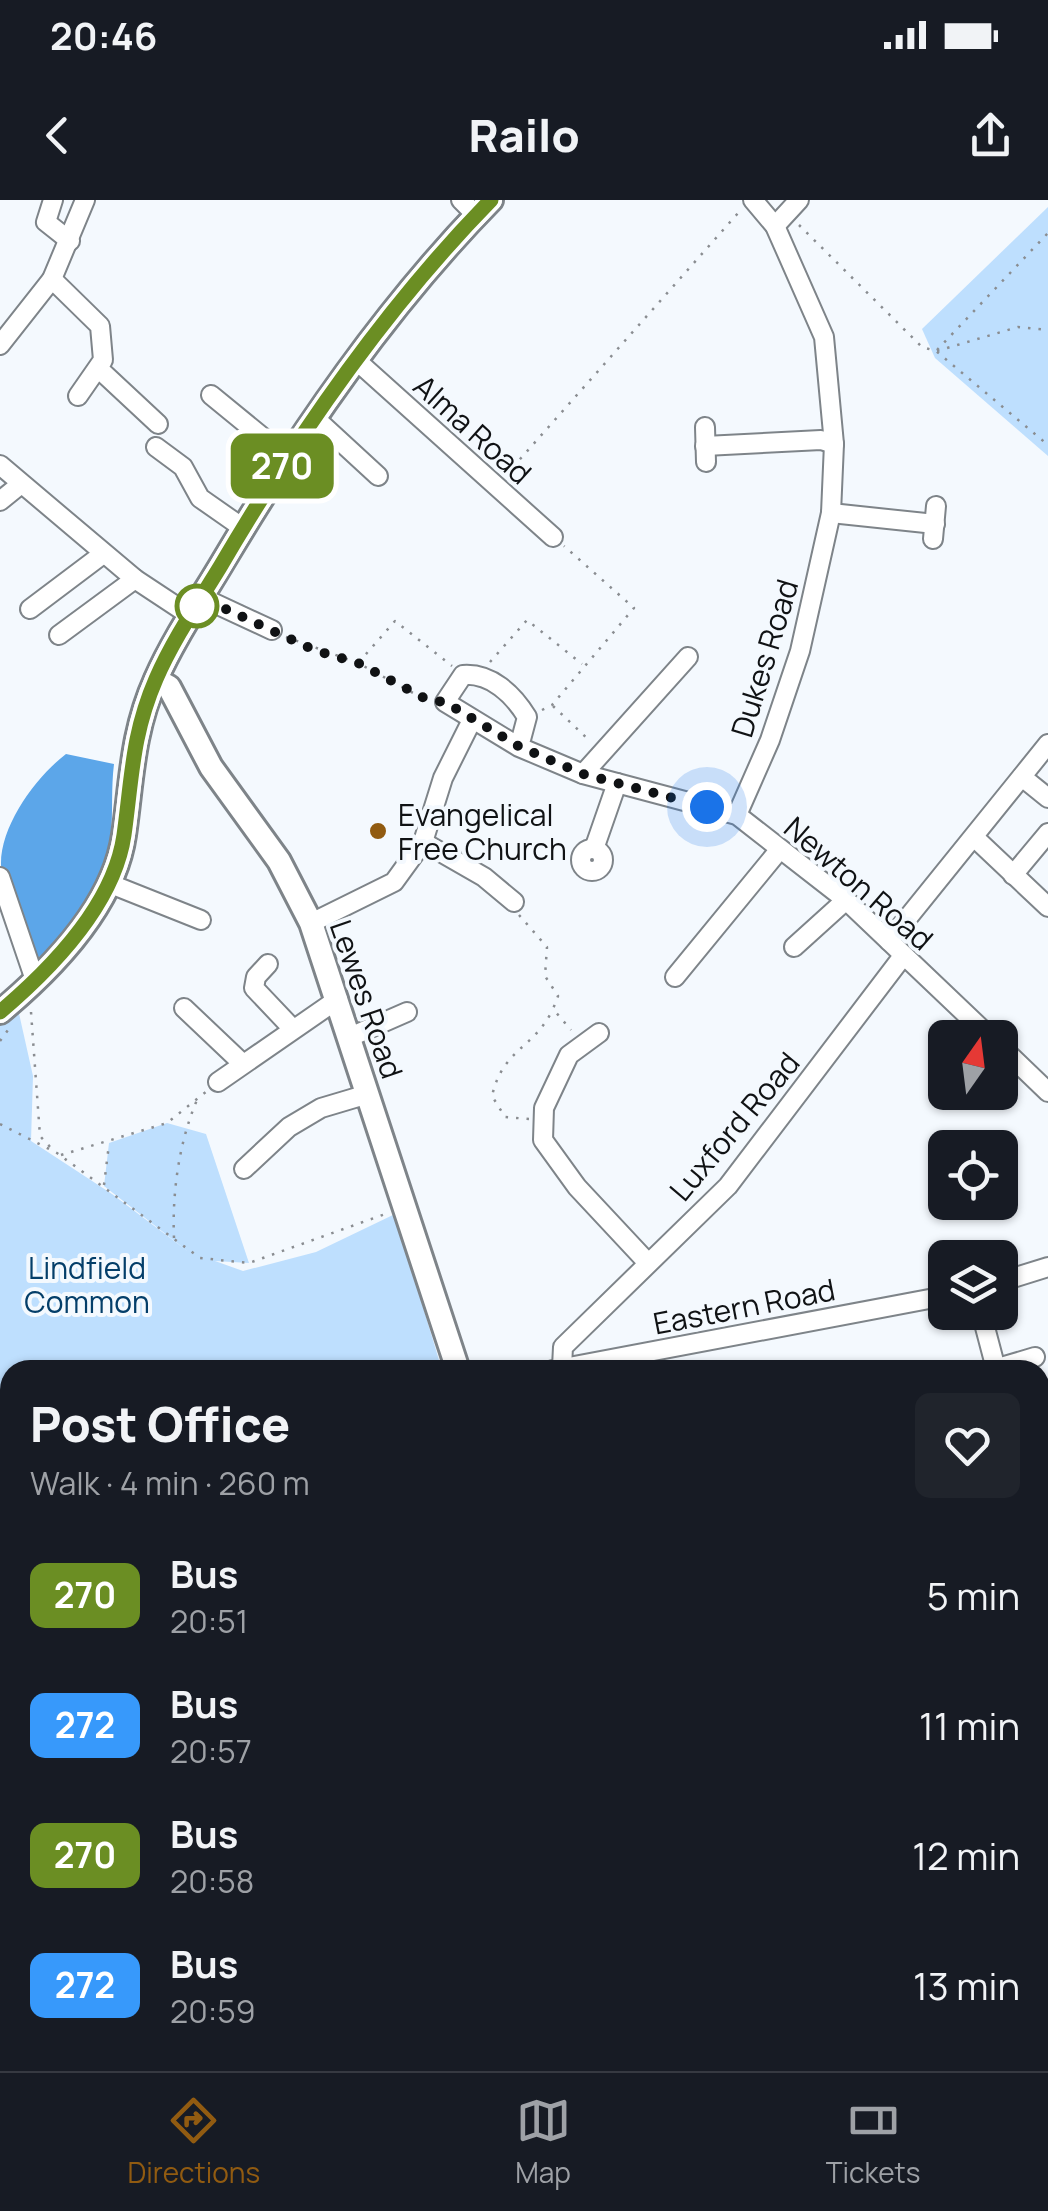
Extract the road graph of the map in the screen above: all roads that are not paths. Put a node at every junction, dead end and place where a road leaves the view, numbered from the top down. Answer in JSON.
{"nodes":[{"id":1,"x":53,"y":200,"type":"edge"},
{"id":2,"x":85,"y":200,"type":"edge"},
{"id":3,"x":751,"y":200,"type":"edge"},
{"id":4,"x":476,"y":205,"type":"edge"},
{"id":5,"x":787,"y":213,"type":"edge"},
{"id":6,"x":70,"y":241,"type":"junction"},
{"id":7,"x":52,"y":279,"type":"junction"},
{"id":8,"x":0,"y":344,"type":"edge"},
{"id":9,"x":357,"y":361,"type":"junction"},
{"id":10,"x":99,"y":369,"type":"junction"},
{"id":11,"x":211,"y":395,"type":"dead end"},
{"id":12,"x":78,"y":396,"type":"dead end"},
{"id":13,"x":315,"y":418,"type":"junction"},
{"id":14,"x":158,"y":424,"type":"dead end"},
{"id":15,"x":829,"y":437,"type":"junction"},
{"id":16,"x":705,"y":445,"type":"dead end"},
{"id":17,"x":156,"y":447,"type":"dead end"},
{"id":18,"x":288,"y":458,"type":"junction"},
{"id":19,"x":0,"y":465,"type":"edge"},
{"id":20,"x":378,"y":476,"type":"dead end"},
{"id":21,"x":21,"y":484,"type":"junction"},
{"id":22,"x":0,"y":501,"type":"edge"},
{"id":23,"x":832,"y":513,"type":"junction"},
{"id":24,"x":935,"y":523,"type":"dead end"},
{"id":25,"x":243,"y":528,"type":"junction"},
{"id":26,"x":553,"y":537,"type":"road end"},
{"id":27,"x":103,"y":554,"type":"junction"},
{"id":28,"x":135,"y":579,"type":"junction"},
{"id":29,"x":196,"y":607,"type":"junction"},
{"id":30,"x":30,"y":610,"type":"dead end"},
{"id":31,"x":272,"y":630,"type":"road end"},
{"id":32,"x":59,"y":634,"type":"dead end"},
{"id":33,"x":688,"y":658,"type":"dead end"},
{"id":34,"x":156,"y":680,"type":"junction"},
{"id":35,"x":472,"y":720,"type":"junction"},
{"id":36,"x":1048,"y":744,"type":"edge"},
{"id":37,"x":520,"y":747,"type":"junction"},
{"id":38,"x":583,"y":774,"type":"junction"},
{"id":39,"x":1022,"y":777,"type":"junction"},
{"id":40,"x":617,"y":783,"type":"junction"},
{"id":41,"x":1048,"y":798,"type":"edge"},
{"id":42,"x":737,"y":815,"type":"junction"},
{"id":43,"x":1048,"y":833,"type":"edge"},
{"id":44,"x":975,"y":838,"type":"junction"},
{"id":45,"x":423,"y":842,"type":"junction"},
{"id":46,"x":780,"y":849,"type":"junction"},
{"id":47,"x":594,"y":850,"type":"dead end"},
{"id":48,"x":1013,"y":874,"type":"junction"},
{"id":49,"x":0,"y":877,"type":"edge"},
{"id":50,"x":108,"y":883,"type":"junction"},
{"id":51,"x":846,"y":900,"type":"junction"},
{"id":52,"x":514,"y":902,"type":"road end"},
{"id":53,"x":1048,"y":907,"type":"edge"},
{"id":54,"x":201,"y":920,"type":"dead end"},
{"id":55,"x":311,"y":923,"type":"junction"},
{"id":56,"x":889,"y":941,"type":"junction"},
{"id":57,"x":794,"y":947,"type":"dead end"},
{"id":58,"x":903,"y":956,"type":"junction"},
{"id":59,"x":268,"y":964,"type":"dead end"},
{"id":60,"x":674,"y":977,"type":"dead end"},
{"id":61,"x":34,"y":980,"type":"junction"},
{"id":62,"x":338,"y":998,"type":"junction"},
{"id":63,"x":184,"y":1008,"type":"dead end"},
{"id":64,"x":0,"y":1012,"type":"edge"},
{"id":65,"x":407,"y":1012,"type":"dead end"},
{"id":66,"x":965,"y":1020,"type":"edge"},
{"id":67,"x":291,"y":1027,"type":"junction"},
{"id":68,"x":350,"y":1037,"type":"junction"},
{"id":69,"x":590,"y":1038,"type":"road end"},
{"id":70,"x":242,"y":1063,"type":"junction"},
{"id":71,"x":1018,"y":1068,"type":"edge"},
{"id":72,"x":218,"y":1082,"type":"road end"},
{"id":73,"x":1048,"y":1092,"type":"edge"},
{"id":74,"x":368,"y":1094,"type":"junction"},
{"id":75,"x":252,"y":1169,"type":"dead end"},
{"id":76,"x":648,"y":1264,"type":"junction"},
{"id":77,"x":1048,"y":1267,"type":"edge"},
{"id":78,"x":1018,"y":1276,"type":"edge"},
{"id":79,"x":928,"y":1299,"type":"edge"},
{"id":80,"x":985,"y":1330,"type":"edge"},
{"id":81,"x":1035,"y":1357,"type":"dead end"},
{"id":82,"x":455,"y":1360,"type":"edge"},
{"id":83,"x":559,"y":1360,"type":"edge"},
{"id":84,"x":600,"y":1360,"type":"edge"},
{"id":85,"x":991,"y":1360,"type":"edge"},
{"id":86,"x":1024,"y":1360,"type":"edge"}],
"edges":[{"from":1,"to":6,"type":"street"},
{"from":2,"to":6,"type":"street"},
{"from":3,"to":5,"type":"street","name":"Dukes Road"},
{"from":4,"to":9,"type":"main road"},
{"from":5,"to":15,"type":"street","name":"Dukes Road"},
{"from":6,"to":7,"type":"street"},
{"from":7,"to":8,"type":"street"},
{"from":7,"to":10,"type":"street"},
{"from":9,"to":13,"type":"main road"},
{"from":9,"to":26,"type":"street","name":"Alma Road"},
{"from":10,"to":12,"type":"street"},
{"from":10,"to":14,"type":"street"},
{"from":11,"to":18,"type":"street"},
{"from":13,"to":18,"type":"main road"},
{"from":13,"to":20,"type":"street"},
{"from":15,"to":16,"type":"street"},
{"from":15,"to":23,"type":"street","name":"Dukes Road"},
{"from":17,"to":25,"type":"street"},
{"from":18,"to":25,"type":"main road"},
{"from":19,"to":21,"type":"street"},
{"from":21,"to":22,"type":"street"},
{"from":21,"to":27,"type":"street"},
{"from":23,"to":24,"type":"street"},
{"from":23,"to":42,"type":"street","name":"Dukes Road"},
{"from":25,"to":29,"type":"main road"},
{"from":27,"to":28,"type":"street"},
{"from":27,"to":30,"type":"street"},
{"from":28,"to":29,"type":"street"},
{"from":28,"to":32,"type":"street"},
{"from":29,"to":31,"type":"street"},
{"from":29,"to":34,"type":"main road"},
{"from":33,"to":38,"type":"street"},
{"from":34,"to":50,"type":"main road"},
{"from":34,"to":55,"type":"main road","name":"Lewes Road"},
{"from":35,"to":37,"type":"street","name":"Newton Road"},
{"from":35,"to":37,"type":"street","name":"Newton Road"},
{"from":35,"to":45,"type":"street"},
{"from":36,"to":39,"type":"street"},
{"from":37,"to":38,"type":"street","name":"Newton Road"},
{"from":38,"to":40,"type":"street","name":"Newton Road"},
{"from":39,"to":41,"type":"street"},
{"from":39,"to":44,"type":"street"},
{"from":40,"to":42,"type":"street","name":"Newton Road"},
{"from":40,"to":47,"type":"street"},
{"from":42,"to":46,"type":"street","name":"Newton Road"},
{"from":43,"to":48,"type":"street"},
{"from":44,"to":48,"type":"street"},
{"from":44,"to":56,"type":"street"},
{"from":45,"to":52,"type":"street"},
{"from":45,"to":55,"type":"street"},
{"from":46,"to":51,"type":"street","name":"Newton Road"},
{"from":46,"to":60,"type":"street"},
{"from":48,"to":53,"type":"street"},
{"from":49,"to":61,"type":"street"},
{"from":50,"to":54,"type":"street"},
{"from":50,"to":61,"type":"main road"},
{"from":51,"to":56,"type":"street","name":"Newton Road"},
{"from":51,"to":57,"type":"street"},
{"from":55,"to":62,"type":"main road","name":"Lewes Road"},
{"from":56,"to":58,"type":"street","name":"Newton Road"},
{"from":58,"to":66,"type":"street","name":"Newton Road"},
{"from":58,"to":76,"type":"street","name":"Luxford Road"},
{"from":59,"to":67,"type":"street"},
{"from":61,"to":64,"type":"main road"},
{"from":62,"to":67,"type":"street"},
{"from":62,"to":68,"type":"main road","name":"Lewes Road"},
{"from":63,"to":70,"type":"street"},
{"from":65,"to":68,"type":"street"},
{"from":67,"to":70,"type":"street"},
{"from":68,"to":74,"type":"main road","name":"Lewes Road"},
{"from":69,"to":76,"type":"street"},
{"from":70,"to":72,"type":"street"},
{"from":71,"to":73,"type":"street"},
{"from":74,"to":75,"type":"street"},
{"from":74,"to":82,"type":"main road","name":"Lewes Road"},
{"from":76,"to":83,"type":"street","name":"Luxford Road"},
{"from":77,"to":78,"type":"street"},
{"from":79,"to":84,"type":"street","name":"Eastern Road"},
{"from":80,"to":85,"type":"street"},
{"from":81,"to":86,"type":"street"}]}
